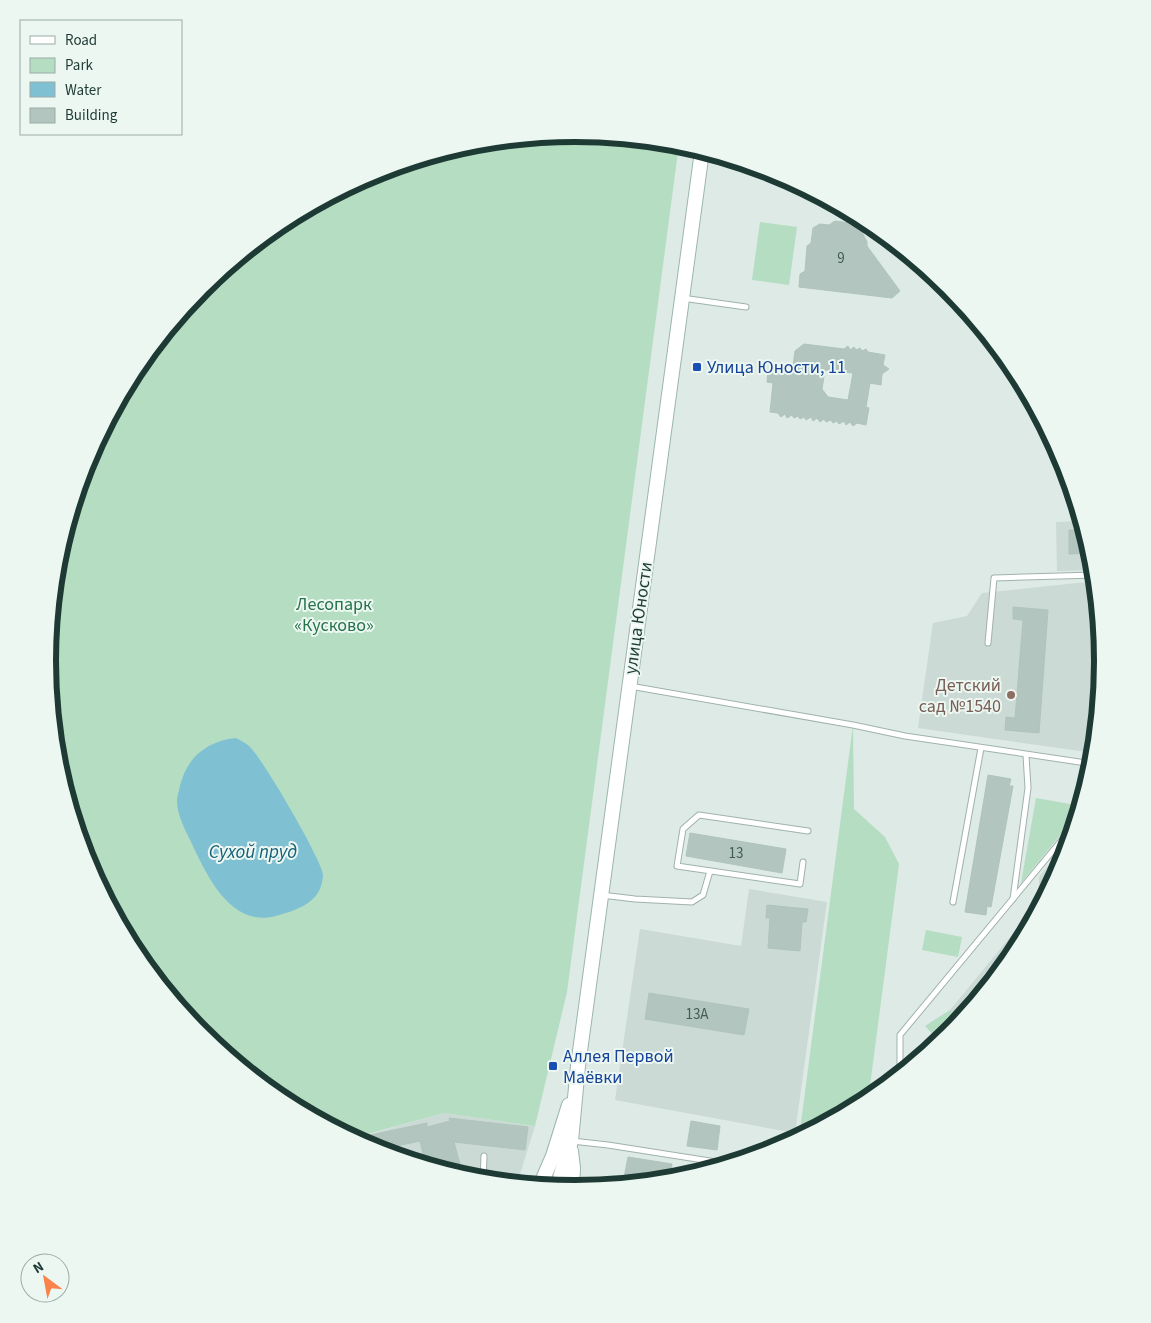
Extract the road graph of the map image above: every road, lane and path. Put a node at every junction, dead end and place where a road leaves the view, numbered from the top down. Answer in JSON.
{"nodes":[{"id":1,"x":701,"y":158,"type":"edge"},
{"id":2,"x":682,"y":298,"type":"junction"},
{"id":3,"x":746,"y":307,"type":"dead end"},
{"id":4,"x":1087,"y":575,"type":"edge"},
{"id":5,"x":988,"y":643,"type":"dead end"},
{"id":6,"x":629,"y":686,"type":"junction"},
{"id":7,"x":981,"y":748,"type":"junction"},
{"id":8,"x":1026,"y":755,"type":"junction"},
{"id":9,"x":1085,"y":763,"type":"edge"},
{"id":10,"x":808,"y":831,"type":"dead end"},
{"id":11,"x":1063,"y":838,"type":"edge"},
{"id":12,"x":803,"y":862,"type":"dead end"},
{"id":13,"x":710,"y":871,"type":"junction"},
{"id":14,"x":601,"y":895,"type":"junction"},
{"id":15,"x":1013,"y":899,"type":"junction"},
{"id":16,"x":953,"y":902,"type":"dead end"},
{"id":17,"x":900,"y":1067,"type":"edge"},
{"id":18,"x":575,"y":1085,"type":"junction"},
{"id":19,"x":571,"y":1143,"type":"junction"},
{"id":20,"x":484,"y":1156,"type":"dead end"},
{"id":21,"x":553,"y":1156,"type":"junction"},
{"id":22,"x":714,"y":1162,"type":"edge"},
{"id":23,"x":483,"y":1172,"type":"edge"},
{"id":24,"x":535,"y":1179,"type":"edge"},
{"id":25,"x":543,"y":1180,"type":"edge"},
{"id":26,"x":559,"y":1181,"type":"edge"},
{"id":27,"x":572,"y":1181,"type":"edge"}],
"edges":[{"from":1,"to":2,"type":"main road","name":"улица Юности"},
{"from":2,"to":3,"type":"lane"},
{"from":2,"to":6,"type":"main road","name":"улица Юности"},
{"from":4,"to":5,"type":"lane"},
{"from":6,"to":7,"type":"lane"},
{"from":6,"to":14,"type":"main road","name":"улица Юности"},
{"from":7,"to":8,"type":"lane"},
{"from":7,"to":16,"type":"lane"},
{"from":8,"to":9,"type":"lane"},
{"from":8,"to":15,"type":"lane"},
{"from":10,"to":13,"type":"lane"},
{"from":11,"to":15,"type":"lane"},
{"from":12,"to":13,"type":"lane"},
{"from":13,"to":14,"type":"lane"},
{"from":14,"to":18,"type":"main road","name":"улица Юности"},
{"from":15,"to":17,"type":"lane"},
{"from":18,"to":19,"type":"main road","name":"улица Юности"},
{"from":18,"to":21,"type":"main road","name":"улица Юности"},
{"from":19,"to":22,"type":"lane"},
{"from":19,"to":26,"type":"main road","name":"улица Юности"},
{"from":19,"to":27,"type":"main road"},
{"from":20,"to":23,"type":"lane"},
{"from":21,"to":24,"type":"main road"},
{"from":21,"to":25,"type":"main road","name":"улица Юности"}]}
